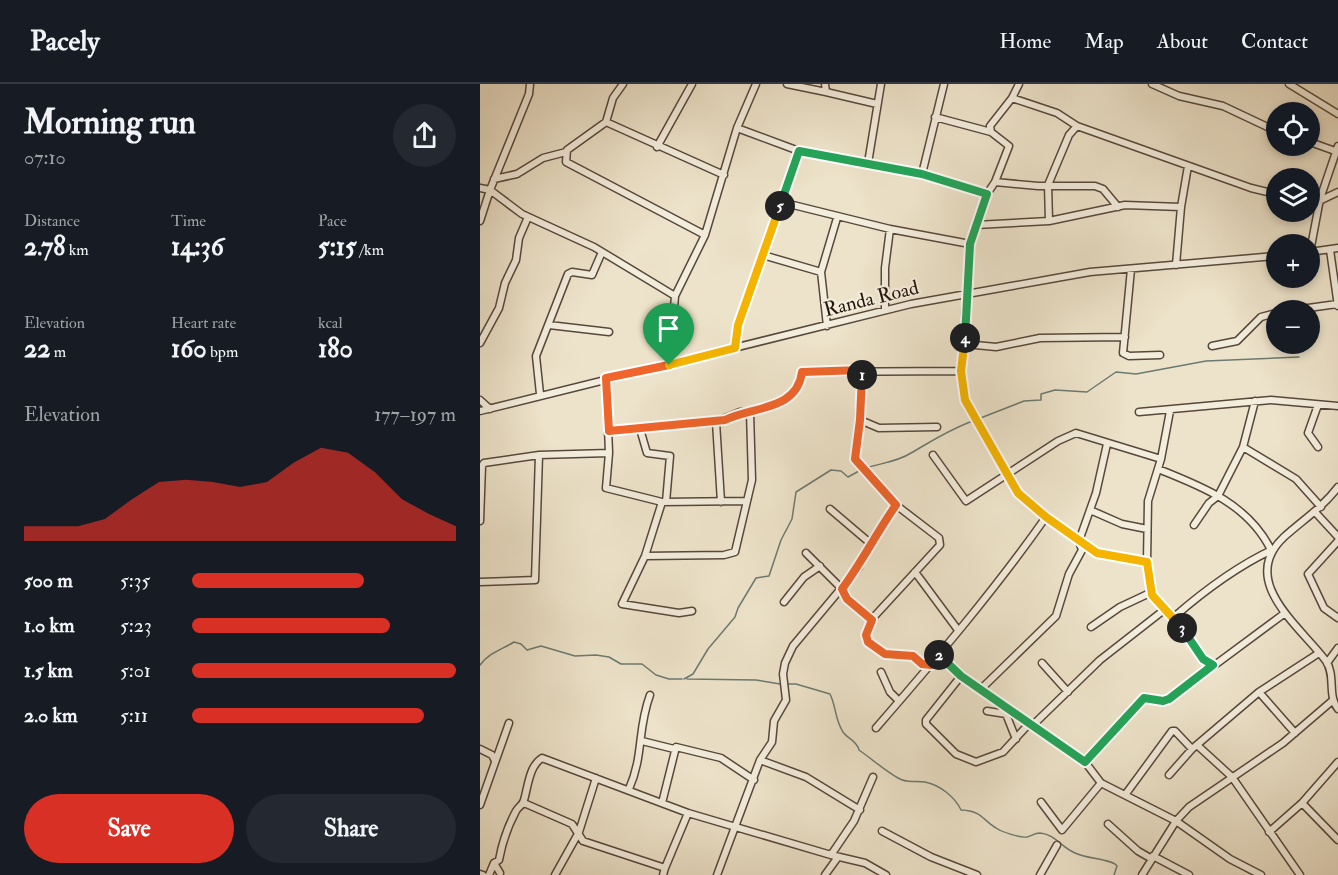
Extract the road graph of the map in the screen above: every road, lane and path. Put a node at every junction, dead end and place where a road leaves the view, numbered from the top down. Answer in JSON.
{"nodes":[{"id":1,"x":530,"y":84,"type":"edge"},
{"id":2,"x":623,"y":84,"type":"edge"},
{"id":3,"x":692,"y":84,"type":"edge"},
{"id":4,"x":756,"y":84,"type":"edge"},
{"id":5,"x":787,"y":84,"type":"edge"},
{"id":6,"x":825,"y":84,"type":"edge"},
{"id":7,"x":881,"y":84,"type":"edge"},
{"id":8,"x":944,"y":84,"type":"edge"},
{"id":9,"x":1019,"y":84,"type":"edge"},
{"id":10,"x":1152,"y":84,"type":"edge"},
{"id":11,"x":1289,"y":84,"type":"edge"},
{"id":12,"x":826,"y":92,"type":"junction"},
{"id":13,"x":1012,"y":98,"type":"junction"},
{"id":14,"x":877,"y":104,"type":"junction"},
{"id":15,"x":1338,"y":114,"type":"edge"},
{"id":16,"x":934,"y":117,"type":"junction"},
{"id":17,"x":606,"y":122,"type":"junction"},
{"id":18,"x":1266,"y":125,"type":"edge"},
{"id":19,"x":1077,"y":126,"type":"junction"},
{"id":20,"x":737,"y":128,"type":"junction"},
{"id":21,"x":991,"y":132,"type":"junction"},
{"id":22,"x":1320,"y":144,"type":"edge"},
{"id":23,"x":657,"y":147,"type":"junction"},
{"id":24,"x":1337,"y":148,"type":"edge"},
{"id":25,"x":799,"y":151,"type":"junction"},
{"id":26,"x":566,"y":152,"type":"junction"},
{"id":27,"x":552,"y":156,"type":"junction"},
{"id":28,"x":566,"y":162,"type":"junction"},
{"id":29,"x":868,"y":163,"type":"junction"},
{"id":30,"x":1188,"y":166,"type":"junction"},
{"id":31,"x":922,"y":174,"type":"junction"},
{"id":32,"x":724,"y":175,"type":"junction"},
{"id":33,"x":494,"y":179,"type":"junction"},
{"id":34,"x":995,"y":182,"type":"junction"},
{"id":35,"x":1048,"y":185,"type":"junction"},
{"id":36,"x":480,"y":188,"type":"edge"},
{"id":37,"x":490,"y":190,"type":"junction"},
{"id":38,"x":1266,"y":191,"type":"edge"},
{"id":39,"x":1338,"y":192,"type":"edge"},
{"id":40,"x":987,"y":194,"type":"junction"},
{"id":41,"x":1320,"y":200,"type":"joint"},
{"id":42,"x":782,"y":202,"type":"junction"},
{"id":43,"x":1118,"y":207,"type":"junction"},
{"id":44,"x":1181,"y":207,"type":"junction"},
{"id":45,"x":528,"y":217,"type":"junction"},
{"id":46,"x":837,"y":218,"type":"junction"},
{"id":47,"x":1049,"y":221,"type":"junction"},
{"id":48,"x":480,"y":222,"type":"edge"},
{"id":49,"x":976,"y":225,"type":"junction"},
{"id":50,"x":890,"y":230,"type":"junction"},
{"id":51,"x":705,"y":236,"type":"junction"},
{"id":52,"x":970,"y":244,"type":"junction"},
{"id":53,"x":1338,"y":248,"type":"edge"},
{"id":54,"x":1330,"y":250,"type":"junction"},
{"id":55,"x":1320,"y":251,"type":"edge"},
{"id":56,"x":602,"y":252,"type":"junction"},
{"id":57,"x":762,"y":255,"type":"junction"},
{"id":58,"x":1266,"y":257,"type":"edge"},
{"id":59,"x":1176,"y":265,"type":"junction"},
{"id":60,"x":1131,"y":269,"type":"junction"},
{"id":61,"x":821,"y":272,"type":"junction"},
{"id":62,"x":969,"y":293,"type":"junction"},
{"id":63,"x":675,"y":296,"type":"junction"},
{"id":64,"x":1338,"y":305,"type":"edge"},
{"id":65,"x":1320,"y":307,"type":"edge"},
{"id":66,"x":885,"y":310,"type":"junction"},
{"id":67,"x":1266,"y":316,"type":"edge"},
{"id":68,"x":549,"y":325,"type":"junction"},
{"id":69,"x":827,"y":326,"type":"junction"},
{"id":70,"x":609,"y":332,"type":"dead end"},
{"id":71,"x":1125,"y":337,"type":"junction"},
{"id":72,"x":480,"y":343,"type":"edge"},
{"id":73,"x":965,"y":344,"type":"junction"},
{"id":74,"x":1212,"y":346,"type":"dead end"},
{"id":75,"x":735,"y":348,"type":"junction"},
{"id":76,"x":1160,"y":355,"type":"dead end"},
{"id":77,"x":669,"y":365,"type":"junction"},
{"id":78,"x":862,"y":370,"type":"junction"},
{"id":79,"x":961,"y":371,"type":"junction"},
{"id":80,"x":606,"y":378,"type":"junction"},
{"id":81,"x":540,"y":394,"type":"junction"},
{"id":82,"x":480,"y":400,"type":"edge"},
{"id":83,"x":1255,"y":401,"type":"junction"},
{"id":84,"x":1318,"y":405,"type":"junction"},
{"id":85,"x":1338,"y":406,"type":"edge"},
{"id":86,"x":490,"y":409,"type":"junction"},
{"id":87,"x":480,"y":411,"type":"edge"},
{"id":88,"x":1170,"y":411,"type":"junction"},
{"id":89,"x":750,"y":412,"type":"junction"},
{"id":90,"x":1139,"y":412,"type":"dead end"},
{"id":91,"x":860,"y":420,"type":"junction"},
{"id":92,"x":716,"y":422,"type":"junction"},
{"id":93,"x":937,"y":427,"type":"dead end"},
{"id":94,"x":640,"y":429,"type":"junction"},
{"id":95,"x":609,"y":431,"type":"junction"},
{"id":96,"x":1107,"y":444,"type":"junction"},
{"id":97,"x":1243,"y":447,"type":"junction"},
{"id":98,"x":1318,"y":447,"type":"dead end"},
{"id":99,"x":609,"y":453,"type":"junction"},
{"id":100,"x":539,"y":456,"type":"junction"},
{"id":101,"x":933,"y":456,"type":"dead end"},
{"id":102,"x":1161,"y":459,"type":"junction"},
{"id":103,"x":481,"y":466,"type":"edge"},
{"id":104,"x":1158,"y":470,"type":"junction"},
{"id":105,"x":1006,"y":473,"type":"junction"},
{"id":106,"x":1337,"y":489,"type":"edge"},
{"id":107,"x":1218,"y":496,"type":"junction"},
{"id":108,"x":747,"y":501,"type":"junction"},
{"id":109,"x":664,"y":502,"type":"junction"},
{"id":110,"x":721,"y":502,"type":"junction"},
{"id":111,"x":896,"y":505,"type":"junction"},
{"id":112,"x":1321,"y":507,"type":"junction"},
{"id":113,"x":830,"y":509,"type":"dead end"},
{"id":114,"x":1090,"y":510,"type":"junction"},
{"id":115,"x":1314,"y":512,"type":"junction"},
{"id":116,"x":1046,"y":517,"type":"junction"},
{"id":117,"x":480,"y":521,"type":"edge"},
{"id":118,"x":1194,"y":525,"type":"dead end"},
{"id":119,"x":1147,"y":529,"type":"junction"},
{"id":120,"x":1338,"y":539,"type":"edge"},
{"id":121,"x":1079,"y":541,"type":"junction"},
{"id":122,"x":870,"y":543,"type":"junction"},
{"id":123,"x":1273,"y":550,"type":"junction"},
{"id":124,"x":806,"y":553,"type":"dead end"},
{"id":125,"x":645,"y":556,"type":"junction"},
{"id":126,"x":1147,"y":562,"type":"junction"},
{"id":127,"x":820,"y":566,"type":"junction"},
{"id":128,"x":915,"y":572,"type":"junction"},
{"id":129,"x":480,"y":582,"type":"edge"},
{"id":130,"x":842,"y":589,"type":"junction"},
{"id":131,"x":1152,"y":592,"type":"junction"},
{"id":132,"x":784,"y":602,"type":"dead end"},
{"id":133,"x":1164,"y":610,"type":"junction"},
{"id":134,"x":692,"y":611,"type":"dead end"},
{"id":135,"x":1285,"y":613,"type":"junction"},
{"id":136,"x":1174,"y":617,"type":"junction"},
{"id":137,"x":1338,"y":618,"type":"edge"},
{"id":138,"x":872,"y":620,"type":"junction"},
{"id":139,"x":1091,"y":627,"type":"dead end"},
{"id":140,"x":958,"y":630,"type":"junction"},
{"id":141,"x":1338,"y":648,"type":"edge"},
{"id":142,"x":1319,"y":653,"type":"junction"},
{"id":143,"x":940,"y":655,"type":"junction"},
{"id":144,"x":1042,"y":663,"type":"dead end"},
{"id":145,"x":1327,"y":663,"type":"junction"},
{"id":146,"x":931,"y":665,"type":"junction"},
{"id":147,"x":1213,"y":665,"type":"junction"},
{"id":148,"x":881,"y":672,"type":"dead end"},
{"id":149,"x":961,"y":676,"type":"junction"},
{"id":150,"x":981,"y":689,"type":"junction"},
{"id":151,"x":1068,"y":692,"type":"junction"},
{"id":152,"x":1259,"y":692,"type":"junction"},
{"id":153,"x":650,"y":695,"type":"dead end"},
{"id":154,"x":1332,"y":700,"type":"junction"},
{"id":155,"x":899,"y":701,"type":"junction"},
{"id":156,"x":1338,"y":709,"type":"edge"},
{"id":157,"x":987,"y":711,"type":"dead end"},
{"id":158,"x":509,"y":723,"type":"dead end"},
{"id":159,"x":1034,"y":724,"type":"junction"},
{"id":160,"x":876,"y":728,"type":"dead end"},
{"id":161,"x":1295,"y":733,"type":"junction"},
{"id":162,"x":1016,"y":739,"type":"junction"},
{"id":163,"x":642,"y":741,"type":"junction"},
{"id":164,"x":1195,"y":747,"type":"junction"},
{"id":165,"x":480,"y":749,"type":"edge"},
{"id":166,"x":674,"y":749,"type":"junction"},
{"id":167,"x":760,"y":760,"type":"junction"},
{"id":168,"x":495,"y":762,"type":"junction"},
{"id":169,"x":1085,"y":762,"type":"junction"},
{"id":170,"x":1338,"y":762,"type":"edge"},
{"id":171,"x":1169,"y":776,"type":"dead end"},
{"id":172,"x":873,"y":777,"type":"dead end"},
{"id":173,"x":1232,"y":777,"type":"junction"},
{"id":174,"x":596,"y":778,"type":"junction"},
{"id":175,"x":754,"y":780,"type":"junction"},
{"id":176,"x":1101,"y":783,"type":"junction"},
{"id":177,"x":629,"y":789,"type":"junction"},
{"id":178,"x":1125,"y":795,"type":"junction"},
{"id":179,"x":1041,"y":802,"type":"dead end"},
{"id":180,"x":524,"y":803,"type":"junction"},
{"id":181,"x":662,"y":803,"type":"junction"},
{"id":182,"x":1302,"y":803,"type":"junction"},
{"id":183,"x":480,"y":805,"type":"edge"},
{"id":184,"x":860,"y":810,"type":"junction"},
{"id":185,"x":688,"y":813,"type":"junction"},
{"id":186,"x":1176,"y":821,"type":"junction"},
{"id":187,"x":1108,"y":824,"type":"dead end"},
{"id":188,"x":736,"y":829,"type":"junction"},
{"id":189,"x":882,"y":831,"type":"dead end"},
{"id":190,"x":579,"y":832,"type":"junction"},
{"id":191,"x":1269,"y":832,"type":"junction"},
{"id":192,"x":1338,"y":840,"type":"edge"},
{"id":193,"x":1057,"y":845,"type":"dead end"},
{"id":194,"x":831,"y":855,"type":"junction"},
{"id":195,"x":838,"y":857,"type":"junction"},
{"id":196,"x":1152,"y":858,"type":"junction"},
{"id":197,"x":494,"y":863,"type":"junction"},
{"id":198,"x":664,"y":871,"type":"edge"},
{"id":199,"x":501,"y":874,"type":"edge"},
{"id":200,"x":718,"y":874,"type":"edge"},
{"id":201,"x":489,"y":875,"type":"edge"},
{"id":202,"x":555,"y":875,"type":"edge"},
{"id":203,"x":825,"y":875,"type":"edge"},
{"id":204,"x":886,"y":875,"type":"edge"},
{"id":205,"x":977,"y":875,"type":"edge"},
{"id":206,"x":1040,"y":875,"type":"edge"},
{"id":207,"x":1142,"y":875,"type":"edge"},
{"id":208,"x":1189,"y":875,"type":"edge"},
{"id":209,"x":1262,"y":875,"type":"edge"},
{"id":210,"x":1300,"y":875,"type":"edge"}],
"edges":[{"from":1,"to":33,"type":"street"},
{"from":2,"to":17,"type":"street"},
{"from":3,"to":23,"type":"street"},
{"from":4,"to":20,"type":"street"},
{"from":5,"to":12,"type":"street"},
{"from":6,"to":12,"type":"street"},
{"from":7,"to":14,"type":"street"},
{"from":8,"to":16,"type":"street"},
{"from":9,"to":13,"type":"street"},
{"from":10,"to":18,"type":"street"},
{"from":11,"to":15,"type":"street"},
{"from":12,"to":14,"type":"street"},
{"from":13,"to":19,"type":"street"},
{"from":13,"to":21,"type":"street"},
{"from":14,"to":29,"type":"street"},
{"from":16,"to":21,"type":"street"},
{"from":16,"to":31,"type":"street"},
{"from":17,"to":23,"type":"street"},
{"from":17,"to":26,"type":"street"},
{"from":19,"to":30,"type":"street"},
{"from":19,"to":35,"type":"street"},
{"from":20,"to":25,"type":"street"},
{"from":20,"to":32,"type":"street"},
{"from":21,"to":34,"type":"street"},
{"from":22,"to":24,"type":"street"},
{"from":23,"to":32,"type":"street"},
{"from":24,"to":41,"type":"street"},
{"from":25,"to":29,"type":"street"},
{"from":25,"to":42,"type":"street"},
{"from":26,"to":27,"type":"street"},
{"from":26,"to":28,"type":"street"},
{"from":27,"to":28,"type":"street"},
{"from":27,"to":33,"type":"street"},
{"from":28,"to":51,"type":"street"},
{"from":29,"to":31,"type":"street"},
{"from":30,"to":38,"type":"street"},
{"from":30,"to":44,"type":"street"},
{"from":31,"to":40,"type":"street"},
{"from":32,"to":51,"type":"street"},
{"from":33,"to":37,"type":"street"},
{"from":34,"to":35,"type":"street"},
{"from":34,"to":40,"type":"street"},
{"from":35,"to":43,"type":"street"},
{"from":35,"to":47,"type":"street"},
{"from":36,"to":37,"type":"street"},
{"from":37,"to":45,"type":"street"},
{"from":37,"to":48,"type":"street"},
{"from":39,"to":41,"type":"street"},
{"from":40,"to":49,"type":"street"},
{"from":42,"to":46,"type":"street"},
{"from":42,"to":57,"type":"street"},
{"from":43,"to":44,"type":"street"},
{"from":43,"to":47,"type":"street"},
{"from":44,"to":59,"type":"street"},
{"from":45,"to":56,"type":"street"},
{"from":45,"to":72,"type":"street"},
{"from":46,"to":50,"type":"street"},
{"from":46,"to":61,"type":"street"},
{"from":47,"to":49,"type":"street"},
{"from":49,"to":52,"type":"street"},
{"from":50,"to":52,"type":"street"},
{"from":50,"to":66,"type":"street"},
{"from":51,"to":63,"type":"street"},
{"from":52,"to":62,"type":"street"},
{"from":53,"to":54,"type":"street"},
{"from":54,"to":55,"type":"street"},
{"from":54,"to":64,"type":"street"},
{"from":56,"to":63,"type":"street"},
{"from":56,"to":68,"type":"street"},
{"from":57,"to":61,"type":"street"},
{"from":57,"to":75,"type":"street"},
{"from":58,"to":59,"type":"street","name":"Randa Road"},
{"from":59,"to":60,"type":"street","name":"Randa Road"},
{"from":60,"to":62,"type":"street","name":"Randa Road"},
{"from":60,"to":71,"type":"street"},
{"from":61,"to":69,"type":"street"},
{"from":62,"to":66,"type":"street","name":"Randa Road"},
{"from":62,"to":73,"type":"street"},
{"from":63,"to":77,"type":"street"},
{"from":64,"to":65,"type":"street"},
{"from":66,"to":69,"type":"street","name":"Randa Road"},
{"from":67,"to":74,"type":"street"},
{"from":68,"to":70,"type":"street"},
{"from":68,"to":81,"type":"street"},
{"from":69,"to":75,"type":"street","name":"Randa Road"},
{"from":71,"to":73,"type":"street"},
{"from":71,"to":76,"type":"street"},
{"from":73,"to":79,"type":"street"},
{"from":75,"to":77,"type":"street","name":"Randa Road"},
{"from":77,"to":80,"type":"street","name":"Randa Road"},
{"from":78,"to":79,"type":"street"},
{"from":78,"to":89,"type":"street"},
{"from":78,"to":91,"type":"street"},
{"from":79,"to":105,"type":"street"},
{"from":80,"to":81,"type":"street","name":"Randa Road"},
{"from":80,"to":95,"type":"street"},
{"from":81,"to":86,"type":"street","name":"Randa Road"},
{"from":82,"to":86,"type":"street"},
{"from":83,"to":84,"type":"street"},
{"from":83,"to":88,"type":"street"},
{"from":83,"to":97,"type":"street"},
{"from":84,"to":85,"type":"street"},
{"from":84,"to":98,"type":"street"},
{"from":86,"to":87,"type":"street","name":"Randa Road"},
{"from":88,"to":90,"type":"street"},
{"from":88,"to":102,"type":"street"},
{"from":89,"to":92,"type":"street"},
{"from":89,"to":108,"type":"street"},
{"from":91,"to":93,"type":"street"},
{"from":91,"to":111,"type":"street"},
{"from":92,"to":94,"type":"street"},
{"from":92,"to":110,"type":"street"},
{"from":94,"to":95,"type":"street"},
{"from":94,"to":109,"type":"street"},
{"from":95,"to":99,"type":"street"},
{"from":96,"to":102,"type":"street"},
{"from":96,"to":105,"type":"street"},
{"from":96,"to":114,"type":"street"},
{"from":97,"to":107,"type":"street"},
{"from":97,"to":112,"type":"street"},
{"from":99,"to":100,"type":"street"},
{"from":99,"to":109,"type":"street"},
{"from":100,"to":103,"type":"street"},
{"from":100,"to":129,"type":"street"},
{"from":101,"to":105,"type":"street"},
{"from":102,"to":104,"type":"street"},
{"from":103,"to":117,"type":"street"},
{"from":104,"to":107,"type":"street"},
{"from":104,"to":119,"type":"street"},
{"from":105,"to":116,"type":"street"},
{"from":106,"to":112,"type":"street"},
{"from":107,"to":118,"type":"street"},
{"from":107,"to":123,"type":"street"},
{"from":108,"to":110,"type":"street"},
{"from":108,"to":125,"type":"street"},
{"from":109,"to":110,"type":"street"},
{"from":109,"to":125,"type":"street"},
{"from":111,"to":122,"type":"street"},
{"from":111,"to":128,"type":"street"},
{"from":112,"to":115,"type":"street"},
{"from":113,"to":122,"type":"street"},
{"from":114,"to":119,"type":"street"},
{"from":114,"to":121,"type":"street"},
{"from":115,"to":120,"type":"street"},
{"from":115,"to":123,"type":"street"},
{"from":116,"to":121,"type":"street"},
{"from":116,"to":140,"type":"street"},
{"from":119,"to":126,"type":"street"},
{"from":120,"to":137,"type":"street"},
{"from":121,"to":126,"type":"street"},
{"from":121,"to":150,"type":"street"},
{"from":122,"to":130,"type":"street"},
{"from":123,"to":135,"type":"street"},
{"from":123,"to":136,"type":"street"},
{"from":124,"to":127,"type":"street"},
{"from":125,"to":134,"type":"street"},
{"from":126,"to":131,"type":"street"},
{"from":127,"to":130,"type":"street"},
{"from":127,"to":132,"type":"street"},
{"from":128,"to":138,"type":"street"},
{"from":128,"to":140,"type":"street"},
{"from":130,"to":138,"type":"street"},
{"from":130,"to":167,"type":"street"},
{"from":131,"to":133,"type":"street"},
{"from":131,"to":139,"type":"street"},
{"from":133,"to":136,"type":"street"},
{"from":133,"to":151,"type":"street"},
{"from":135,"to":142,"type":"street"},
{"from":135,"to":147,"type":"street"},
{"from":136,"to":147,"type":"street"},
{"from":138,"to":146,"type":"street"},
{"from":140,"to":143,"type":"street"},
{"from":141,"to":145,"type":"street"},
{"from":142,"to":145,"type":"street"},
{"from":142,"to":152,"type":"street"},
{"from":143,"to":146,"type":"street"},
{"from":143,"to":149,"type":"street"},
{"from":144,"to":151,"type":"street"},
{"from":145,"to":154,"type":"street"},
{"from":146,"to":155,"type":"street"},
{"from":147,"to":169,"type":"street"},
{"from":148,"to":155,"type":"street"},
{"from":149,"to":150,"type":"street"},
{"from":149,"to":162,"type":"street"},
{"from":150,"to":159,"type":"street"},
{"from":151,"to":159,"type":"street"},
{"from":152,"to":161,"type":"street"},
{"from":152,"to":164,"type":"street"},
{"from":153,"to":163,"type":"street"},
{"from":154,"to":156,"type":"street"},
{"from":154,"to":161,"type":"street"},
{"from":155,"to":160,"type":"street"},
{"from":157,"to":162,"type":"street"},
{"from":158,"to":168,"type":"street"},
{"from":159,"to":162,"type":"street"},
{"from":159,"to":169,"type":"street"},
{"from":161,"to":173,"type":"street"},
{"from":163,"to":166,"type":"street"},
{"from":163,"to":177,"type":"street"},
{"from":164,"to":171,"type":"street"},
{"from":164,"to":173,"type":"street"},
{"from":164,"to":178,"type":"street"},
{"from":165,"to":168,"type":"street"},
{"from":166,"to":175,"type":"street"},
{"from":166,"to":181,"type":"street"},
{"from":167,"to":175,"type":"street"},
{"from":167,"to":184,"type":"street"},
{"from":168,"to":183,"type":"street"},
{"from":169,"to":176,"type":"street"},
{"from":170,"to":182,"type":"street"},
{"from":172,"to":184,"type":"street"},
{"from":173,"to":186,"type":"street"},
{"from":173,"to":191,"type":"street"},
{"from":174,"to":177,"type":"street"},
{"from":174,"to":180,"type":"street"},
{"from":174,"to":190,"type":"street"},
{"from":175,"to":188,"type":"street"},
{"from":176,"to":178,"type":"street"},
{"from":176,"to":179,"type":"street"},
{"from":177,"to":181,"type":"street"},
{"from":178,"to":186,"type":"street"},
{"from":180,"to":190,"type":"street"},
{"from":180,"to":197,"type":"street"},
{"from":181,"to":185,"type":"street"},
{"from":182,"to":191,"type":"street"},
{"from":182,"to":192,"type":"street"},
{"from":184,"to":194,"type":"street"},
{"from":185,"to":188,"type":"street"},
{"from":185,"to":198,"type":"street"},
{"from":186,"to":196,"type":"street"},
{"from":186,"to":209,"type":"street"},
{"from":187,"to":196,"type":"street"},
{"from":188,"to":194,"type":"street"},
{"from":188,"to":200,"type":"street"},
{"from":189,"to":205,"type":"street"},
{"from":190,"to":198,"type":"street"},
{"from":190,"to":202,"type":"street"},
{"from":191,"to":210,"type":"street"},
{"from":193,"to":206,"type":"street"},
{"from":194,"to":195,"type":"street"},
{"from":195,"to":203,"type":"street"},
{"from":195,"to":204,"type":"street"},
{"from":196,"to":207,"type":"street"},
{"from":196,"to":208,"type":"street"},
{"from":197,"to":199,"type":"street"},
{"from":197,"to":201,"type":"street"}]}
